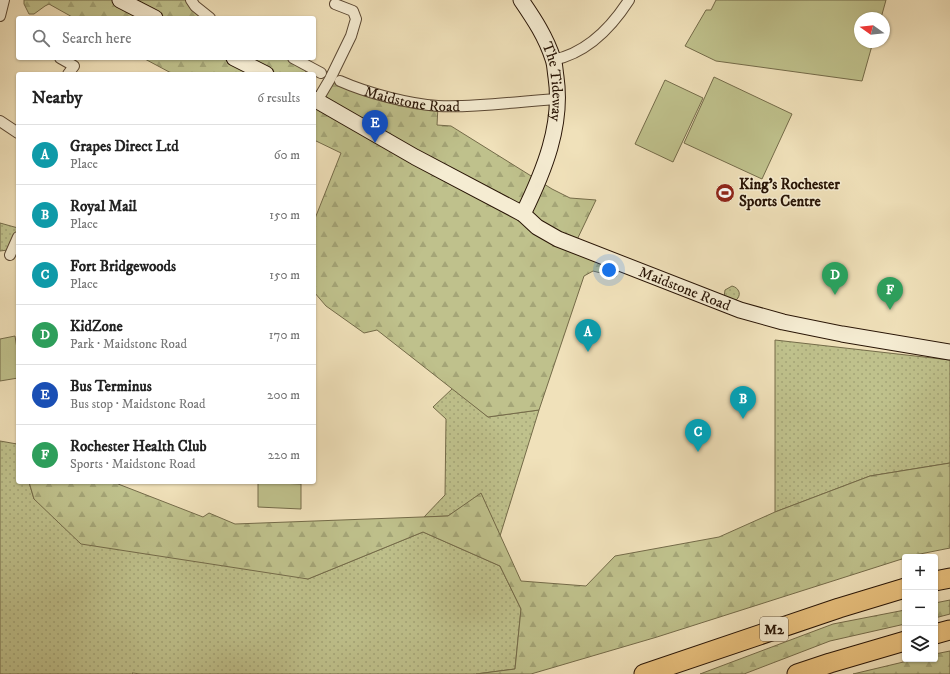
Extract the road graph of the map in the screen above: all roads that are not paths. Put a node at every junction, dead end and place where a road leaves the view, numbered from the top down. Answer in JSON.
{"nodes":[{"id":1,"x":4,"y":0,"type":"edge"},
{"id":2,"x":120,"y":0,"type":"edge"},
{"id":3,"x":191,"y":0,"type":"edge"},
{"id":4,"x":521,"y":0,"type":"edge"},
{"id":5,"x":629,"y":0,"type":"edge"},
{"id":6,"x":335,"y":4,"type":"dead end"},
{"id":7,"x":0,"y":16,"type":"edge"},
{"id":8,"x":151,"y":16,"type":"edge"},
{"id":9,"x":206,"y":16,"type":"edge"},
{"id":10,"x":64,"y":60,"type":"edge"},
{"id":11,"x":238,"y":60,"type":"edge"},
{"id":12,"x":297,"y":60,"type":"edge"},
{"id":13,"x":553,"y":60,"type":"junction"},
{"id":14,"x":70,"y":72,"type":"edge"},
{"id":15,"x":262,"y":72,"type":"edge"},
{"id":16,"x":322,"y":73,"type":"dead end"},
{"id":17,"x":340,"y":81,"type":"dead end"},
{"id":18,"x":558,"y":99,"type":"junction"},
{"id":19,"x":316,"y":100,"type":"edge"},
{"id":20,"x":0,"y":121,"type":"edge"},
{"id":21,"x":16,"y":132,"type":"edge"},
{"id":22,"x":523,"y":214,"type":"junction"},
{"id":23,"x":16,"y":242,"type":"edge"},
{"id":24,"x":10,"y":255,"type":"dead end"},
{"id":25,"x":950,"y":352,"type":"edge"},
{"id":26,"x":950,"y":578,"type":"edge"},
{"id":27,"x":938,"y":580,"type":"edge"},
{"id":28,"x":902,"y":589,"type":"edge"},
{"id":29,"x":950,"y":630,"type":"edge"},
{"id":30,"x":938,"y":633,"type":"edge"},
{"id":31,"x":902,"y":642,"type":"edge"},
{"id":32,"x":644,"y":674,"type":"edge"},
{"id":33,"x":797,"y":674,"type":"edge"}],
"edges":[{"from":1,"to":7,"type":"street"},
{"from":2,"to":8,"type":"main road"},
{"from":3,"to":9,"type":"street"},
{"from":4,"to":13,"type":"main road","name":"The Tideway"},
{"from":5,"to":13,"type":"street"},
{"from":6,"to":19,"type":"street"},
{"from":10,"to":14,"type":"street"},
{"from":11,"to":15,"type":"main road"},
{"from":12,"to":16,"type":"street"},
{"from":13,"to":18,"type":"main road","name":"The Tideway"},
{"from":17,"to":18,"type":"street","name":"Maidstone Road"},
{"from":18,"to":22,"type":"main road","name":"The Tideway"},
{"from":19,"to":22,"type":"main road","name":"Maidstone Road"},
{"from":20,"to":21,"type":"street"},
{"from":22,"to":25,"type":"main road","name":"Maidstone Road"},
{"from":23,"to":24,"type":"street"},
{"from":26,"to":27,"type":"highway"},
{"from":28,"to":32,"type":"highway","number":"M2"},
{"from":29,"to":30,"type":"highway"},
{"from":31,"to":33,"type":"highway"}]}
